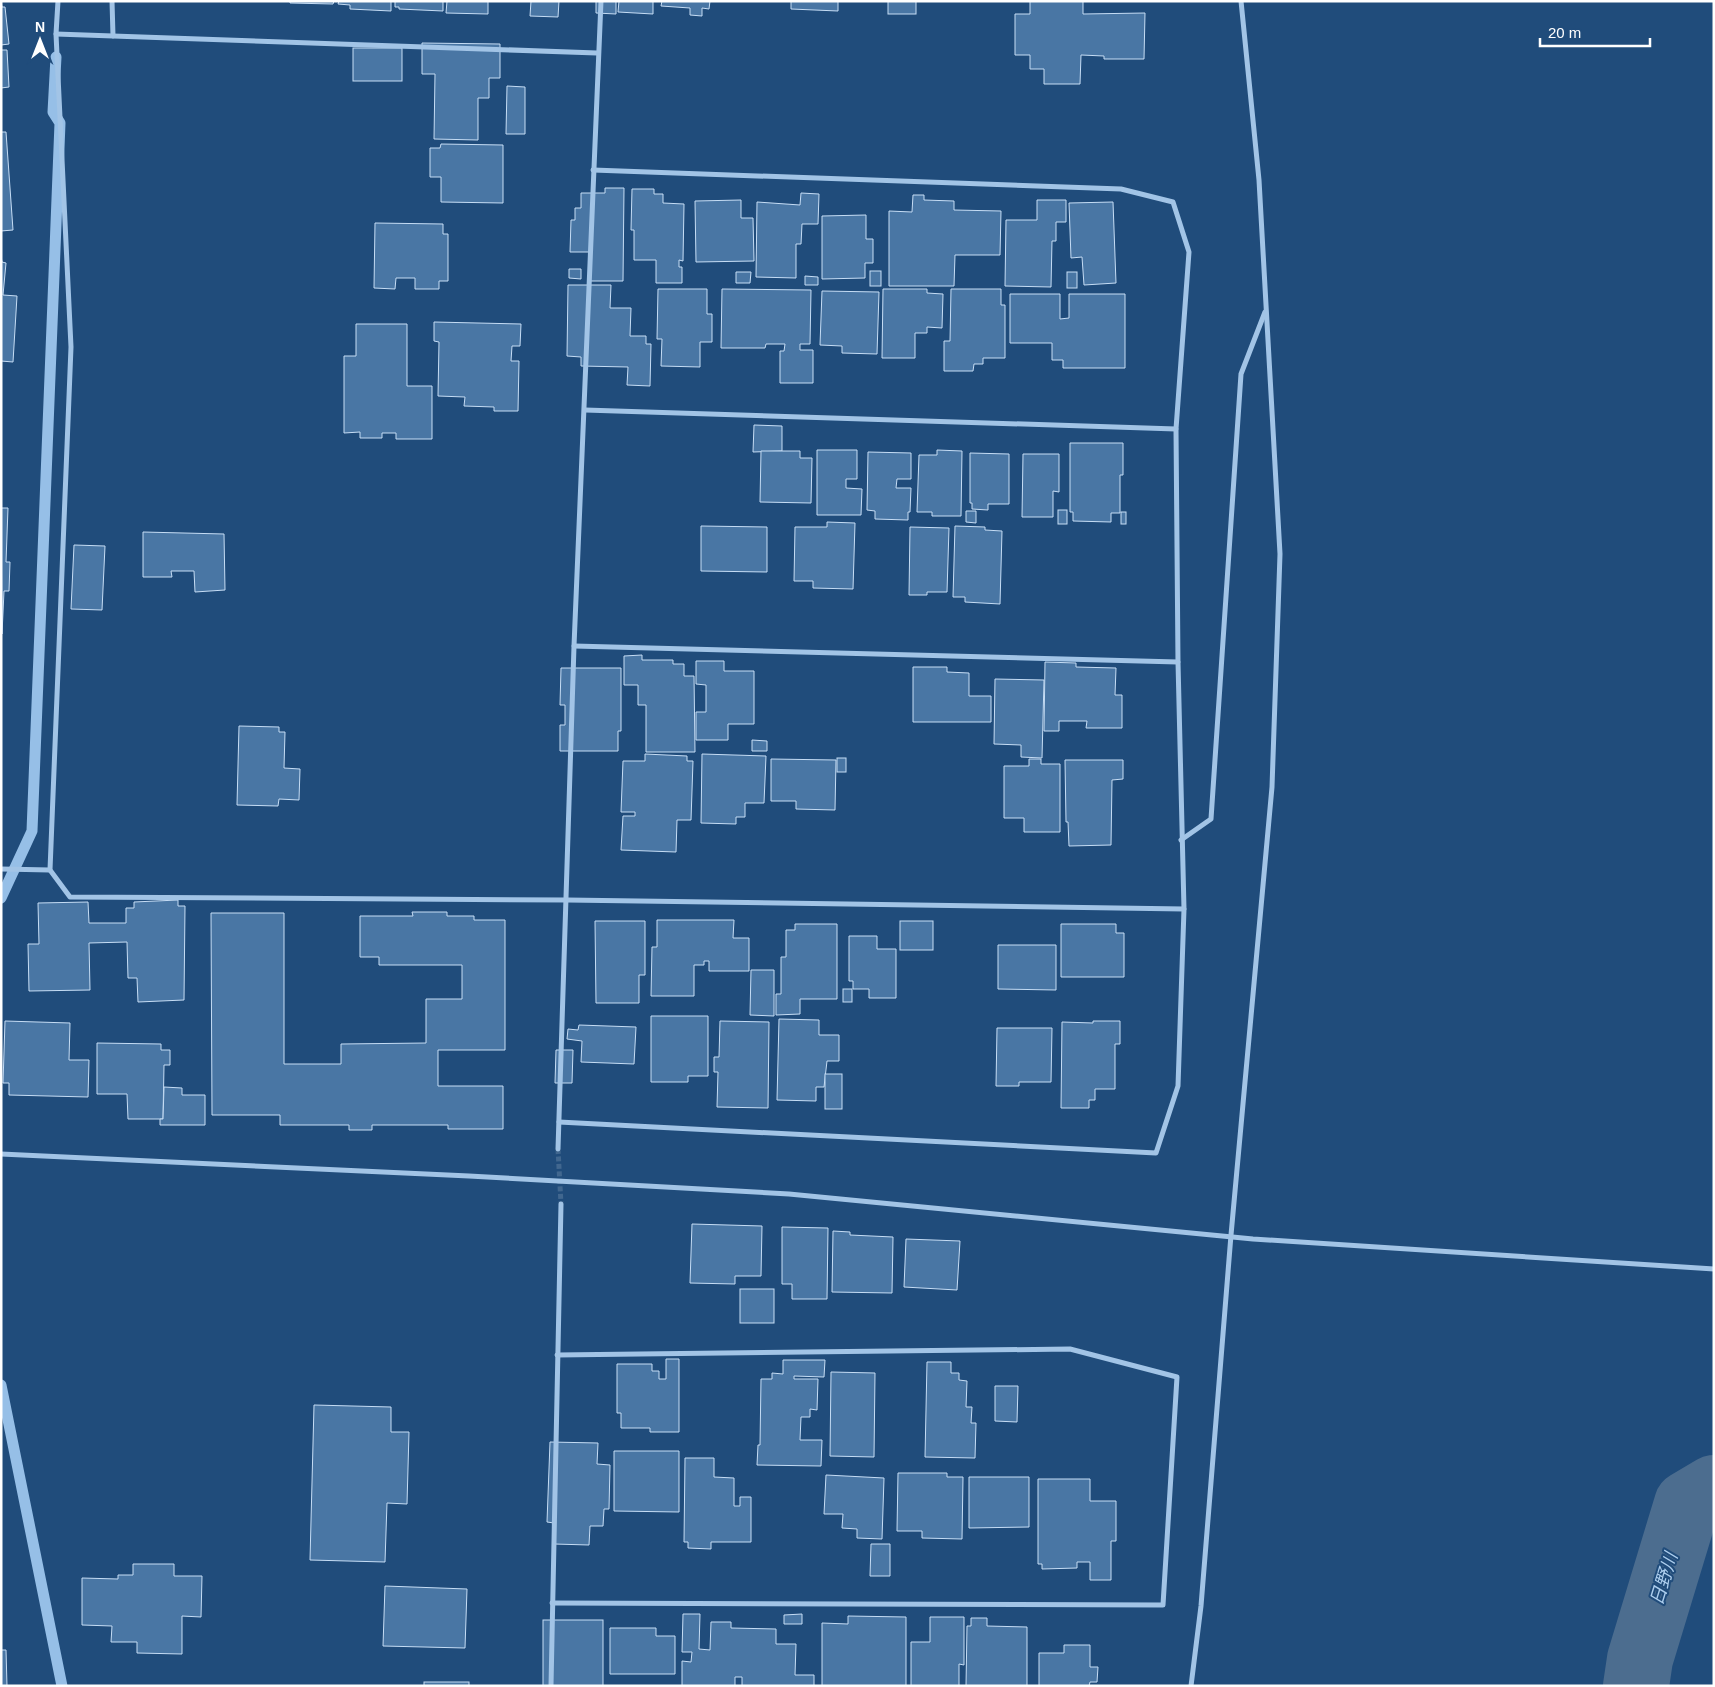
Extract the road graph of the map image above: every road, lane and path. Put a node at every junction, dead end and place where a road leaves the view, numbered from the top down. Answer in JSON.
{"nodes":[{"id":1,"x":58,"y":1,"type":"edge"},
{"id":2,"x":112,"y":1,"type":"edge"},
{"id":3,"x":601,"y":1,"type":"edge"},
{"id":4,"x":1241,"y":1,"type":"edge"},
{"id":5,"x":56,"y":34,"type":"junction"},
{"id":6,"x":113,"y":36,"type":"junction"},
{"id":7,"x":597,"y":53,"type":"junction"},
{"id":8,"x":593,"y":170,"type":"junction"},
{"id":9,"x":1266,"y":309,"type":"junction"},
{"id":10,"x":584,"y":410,"type":"junction"},
{"id":11,"x":1176,"y":429,"type":"junction"},
{"id":12,"x":574,"y":646,"type":"junction"},
{"id":13,"x":1178,"y":662,"type":"junction"},
{"id":14,"x":1181,"y":840,"type":"junction"},
{"id":15,"x":1,"y":869,"type":"edge"},
{"id":16,"x":50,"y":870,"type":"junction"},
{"id":17,"x":567,"y":900,"type":"junction"},
{"id":18,"x":1184,"y":910,"type":"junction"},
{"id":19,"x":559,"y":1122,"type":"junction"},
{"id":20,"x":558,"y":1149,"type":"tunnel mouth"},
{"id":21,"x":1,"y":1154,"type":"edge"},
{"id":22,"x":561,"y":1204,"type":"tunnel mouth"},
{"id":23,"x":1231,"y":1235,"type":"junction"},
{"id":24,"x":1714,"y":1269,"type":"edge"},
{"id":25,"x":557,"y":1355,"type":"junction"},
{"id":26,"x":552,"y":1603,"type":"junction"},
{"id":27,"x":550,"y":1686,"type":"edge"},
{"id":28,"x":1191,"y":1686,"type":"edge"}],
"edges":[{"from":1,"to":5,"type":"street"},
{"from":2,"to":6,"type":"street"},
{"from":3,"to":7,"type":"street"},
{"from":4,"to":9,"type":"street"},
{"from":5,"to":6,"type":"street"},
{"from":5,"to":16,"type":"street"},
{"from":6,"to":7,"type":"street"},
{"from":7,"to":8,"type":"street"},
{"from":8,"to":10,"type":"street"},
{"from":8,"to":11,"type":"street"},
{"from":9,"to":14,"type":"street"},
{"from":9,"to":23,"type":"street"},
{"from":10,"to":11,"type":"street"},
{"from":10,"to":12,"type":"street"},
{"from":11,"to":13,"type":"street"},
{"from":12,"to":13,"type":"street"},
{"from":12,"to":17,"type":"street"},
{"from":13,"to":14,"type":"street"},
{"from":14,"to":18,"type":"street"},
{"from":15,"to":16,"type":"street"},
{"from":16,"to":17,"type":"street"},
{"from":17,"to":18,"type":"street"},
{"from":17,"to":19,"type":"street"},
{"from":18,"to":19,"type":"street"},
{"from":19,"to":20,"type":"street"},
{"from":21,"to":23,"type":"street"},
{"from":22,"to":25,"type":"street"},
{"from":23,"to":24,"type":"street"},
{"from":23,"to":28,"type":"street"},
{"from":25,"to":26,"type":"street"},
{"from":25,"to":26,"type":"street"},
{"from":26,"to":27,"type":"street"}]}
